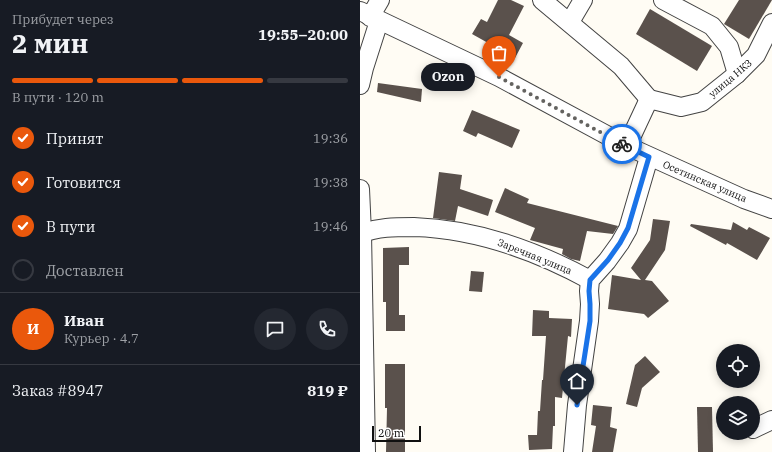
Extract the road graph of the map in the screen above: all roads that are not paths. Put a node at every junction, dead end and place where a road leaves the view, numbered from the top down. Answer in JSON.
{"nodes":[{"id":1,"x":380,"y":0,"type":"edge"},
{"id":2,"x":542,"y":0,"type":"edge"},
{"id":3,"x":583,"y":0,"type":"edge"},
{"id":4,"x":663,"y":0,"type":"edge"},
{"id":5,"x":370,"y":17,"type":"edge"},
{"id":6,"x":570,"y":22,"type":"junction"},
{"id":7,"x":772,"y":22,"type":"edge"},
{"id":8,"x":737,"y":74,"type":"junction"},
{"id":9,"x":360,"y":85,"type":"edge"},
{"id":10,"x":649,"y":99,"type":"junction"},
{"id":11,"x":627,"y":146,"type":"junction"},
{"id":12,"x":649,"y":157,"type":"junction"},
{"id":13,"x":360,"y":189,"type":"edge"},
{"id":14,"x":772,"y":209,"type":"edge"},
{"id":15,"x":361,"y":234,"type":"edge"},
{"id":16,"x":590,"y":280,"type":"junction"},
{"id":17,"x":772,"y":420,"type":"edge"},
{"id":18,"x":760,"y":426,"type":"edge"},
{"id":19,"x":366,"y":452,"type":"edge"},
{"id":20,"x":573,"y":452,"type":"edge"}],
"edges":[{"from":1,"to":5,"type":"street"},
{"from":2,"to":6,"type":"street"},
{"from":3,"to":6,"type":"street"},
{"from":4,"to":8,"type":"street"},
{"from":5,"to":9,"type":"street"},
{"from":5,"to":11,"type":"street","name":"Осетинская улица"},
{"from":6,"to":10,"type":"street"},
{"from":7,"to":8,"type":"street","name":"улица НКЗ"},
{"from":8,"to":10,"type":"street","name":"улица НКЗ"},
{"from":10,"to":11,"type":"street"},
{"from":11,"to":12,"type":"street","name":"Осетинская улица"},
{"from":12,"to":14,"type":"street","name":"Осетинская улица"},
{"from":12,"to":16,"type":"street"},
{"from":13,"to":15,"type":"street"},
{"from":15,"to":16,"type":"street","name":"Заречная улица"},
{"from":15,"to":19,"type":"street"},
{"from":16,"to":20,"type":"street"},
{"from":17,"to":18,"type":"street"}]}
